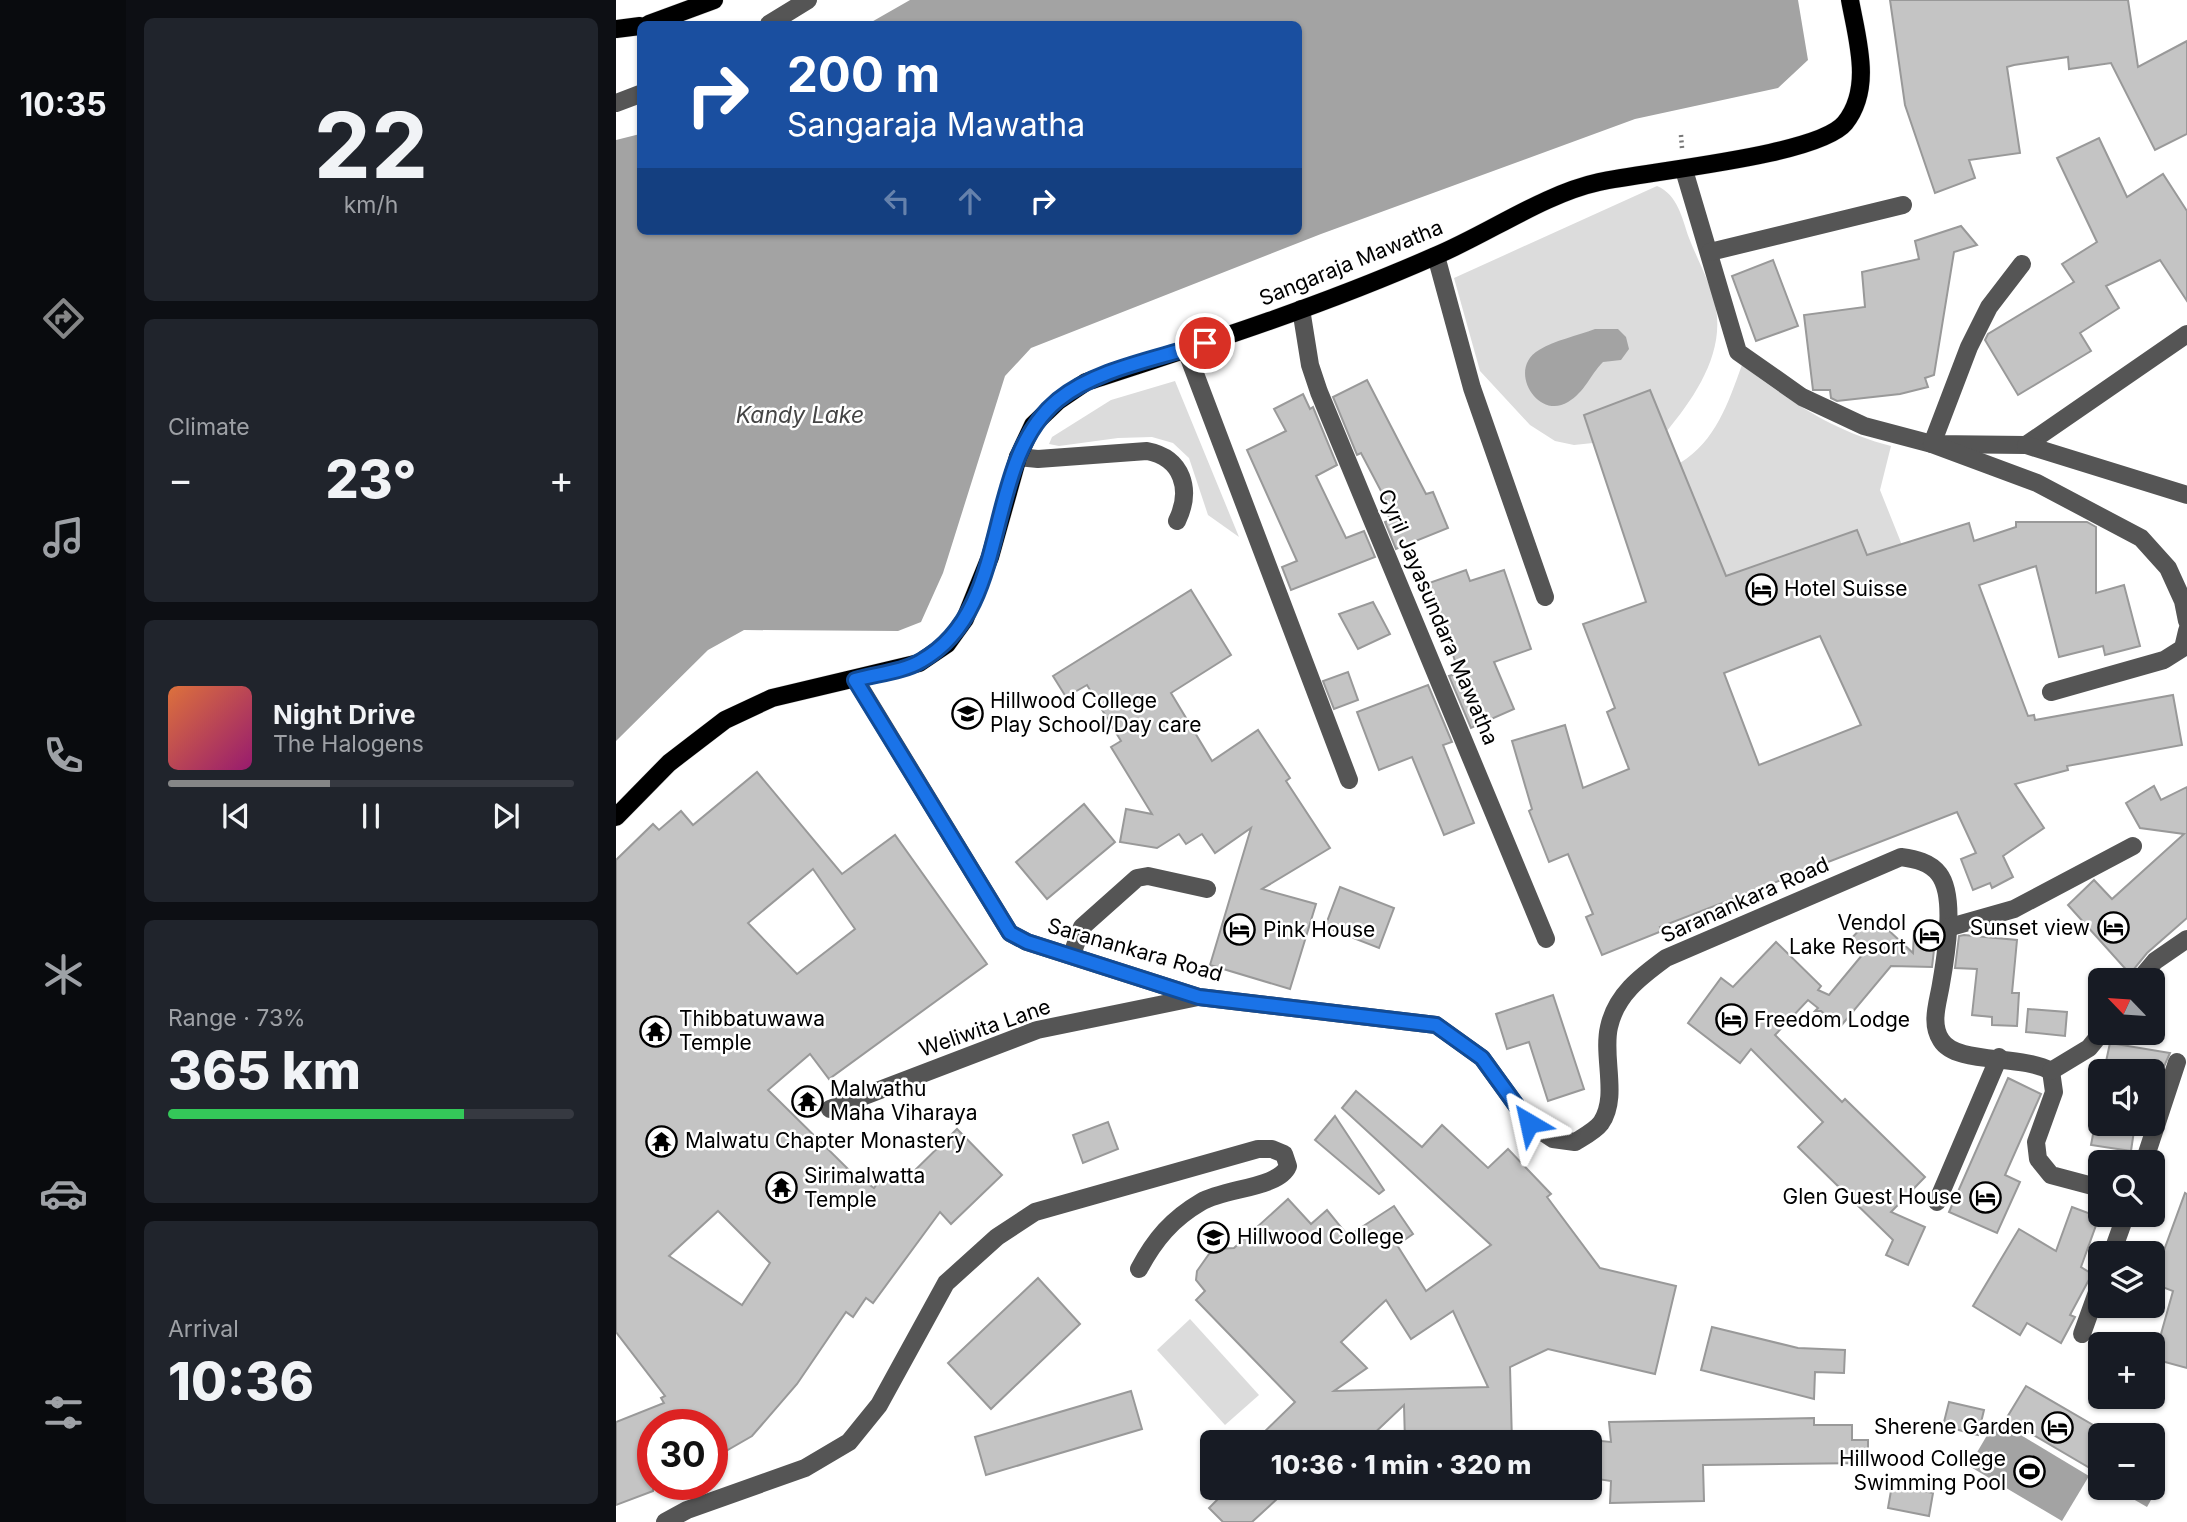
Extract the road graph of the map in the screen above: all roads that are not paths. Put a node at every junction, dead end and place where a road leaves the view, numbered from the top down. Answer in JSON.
{"nodes":[{"id":1,"x":713,"y":0,"type":"edge"},
{"id":2,"x":808,"y":0,"type":"edge"},
{"id":3,"x":1850,"y":0,"type":"edge"},
{"id":4,"x":657,"y":21,"type":"edge"},
{"id":5,"x":774,"y":21,"type":"edge"},
{"id":6,"x":637,"y":26,"type":"edge"},
{"id":7,"x":616,"y":29,"type":"edge"},
{"id":8,"x":637,"y":95,"type":"edge"},
{"id":9,"x":616,"y":103,"type":"edge"},
{"id":10,"x":1684,"y":170,"type":"junction"},
{"id":11,"x":1903,"y":205,"type":"dead end"},
{"id":12,"x":1710,"y":252,"type":"junction"},
{"id":13,"x":1436,"y":256,"type":"junction"},
{"id":14,"x":2022,"y":264,"type":"dead end"},
{"id":15,"x":1301,"y":309,"type":"junction"},
{"id":16,"x":2187,"y":334,"type":"edge"},
{"id":17,"x":1186,"y":349,"type":"junction"},
{"id":18,"x":1932,"y":444,"type":"junction"},
{"id":19,"x":2026,"y":445,"type":"junction"},
{"id":20,"x":1018,"y":457,"type":"junction"},
{"id":21,"x":2187,"y":495,"type":"edge"},
{"id":22,"x":1177,"y":521,"type":"dead end"},
{"id":23,"x":1545,"y":597,"type":"dead end"},
{"id":24,"x":2187,"y":621,"type":"edge"},
{"id":25,"x":2187,"y":631,"type":"edge"},
{"id":26,"x":855,"y":680,"type":"junction"},
{"id":27,"x":2051,"y":692,"type":"dead end"},
{"id":28,"x":1349,"y":780,"type":"dead end"},
{"id":29,"x":616,"y":817,"type":"edge"},
{"id":30,"x":2133,"y":846,"type":"dead end"},
{"id":31,"x":1207,"y":889,"type":"dead end"},
{"id":32,"x":1947,"y":928,"type":"junction"},
{"id":33,"x":1546,"y":939,"type":"dead end"},
{"id":34,"x":2187,"y":939,"type":"edge"},
{"id":35,"x":1072,"y":954,"type":"junction"},
{"id":36,"x":2149,"y":968,"type":"edge"},
{"id":37,"x":1199,"y":997,"type":"junction"},
{"id":38,"x":2091,"y":1045,"type":"edge"},
{"id":39,"x":1999,"y":1057,"type":"junction"},
{"id":40,"x":2177,"y":1062,"type":"dead end"},
{"id":41,"x":2051,"y":1071,"type":"junction"},
{"id":42,"x":830,"y":1109,"type":"dead end"},
{"id":43,"x":2148,"y":1150,"type":"edge"},
{"id":44,"x":2088,"y":1185,"type":"edge"},
{"id":45,"x":1937,"y":1202,"type":"dead end"},
{"id":46,"x":1139,"y":1269,"type":"dead end"},
{"id":47,"x":2088,"y":1317,"type":"edge"},
{"id":48,"x":2082,"y":1334,"type":"dead end"},
{"id":49,"x":665,"y":1522,"type":"edge"}],
"edges":[{"from":1,"to":4,"type":"main road"},
{"from":2,"to":5,"type":"street"},
{"from":3,"to":10,"type":"main road","name":"Sangaraja Mawatha"},
{"from":6,"to":7,"type":"main road"},
{"from":8,"to":9,"type":"street"},
{"from":10,"to":12,"type":"street"},
{"from":10,"to":13,"type":"main road","name":"Sangaraja Mawatha"},
{"from":11,"to":12,"type":"street"},
{"from":12,"to":18,"type":"street"},
{"from":13,"to":15,"type":"main road","name":"Sangaraja Mawatha"},
{"from":13,"to":23,"type":"street"},
{"from":14,"to":18,"type":"street"},
{"from":15,"to":17,"type":"main road","name":"Sangaraja Mawatha"},
{"from":15,"to":33,"type":"street","name":"Cyril Jayasundara Mawatha"},
{"from":16,"to":19,"type":"street"},
{"from":17,"to":20,"type":"main road","name":"Sangaraja Mawatha"},
{"from":17,"to":28,"type":"street"},
{"from":18,"to":19,"type":"street"},
{"from":18,"to":24,"type":"street"},
{"from":19,"to":21,"type":"street"},
{"from":20,"to":22,"type":"street"},
{"from":20,"to":26,"type":"main road","name":"Sangaraja Mawatha"},
{"from":25,"to":27,"type":"street"},
{"from":26,"to":29,"type":"main road","name":"Sangaraja Mawatha"},
{"from":26,"to":35,"type":"street","name":"Saranankara Road"},
{"from":30,"to":32,"type":"street"},
{"from":31,"to":35,"type":"street"},
{"from":32,"to":37,"type":"street","name":"Saranankara Road"},
{"from":32,"to":39,"type":"street","name":"Saranankara Road"},
{"from":34,"to":36,"type":"street"},
{"from":35,"to":37,"type":"street","name":"Saranankara Road"},
{"from":37,"to":42,"type":"street","name":"Weliwita Lane"},
{"from":38,"to":41,"type":"street"},
{"from":39,"to":41,"type":"street","name":"Saranankara Road"},
{"from":39,"to":45,"type":"street"},
{"from":40,"to":43,"type":"street"},
{"from":41,"to":44,"type":"street"},
{"from":46,"to":49,"type":"street"},
{"from":47,"to":48,"type":"street"}]}
